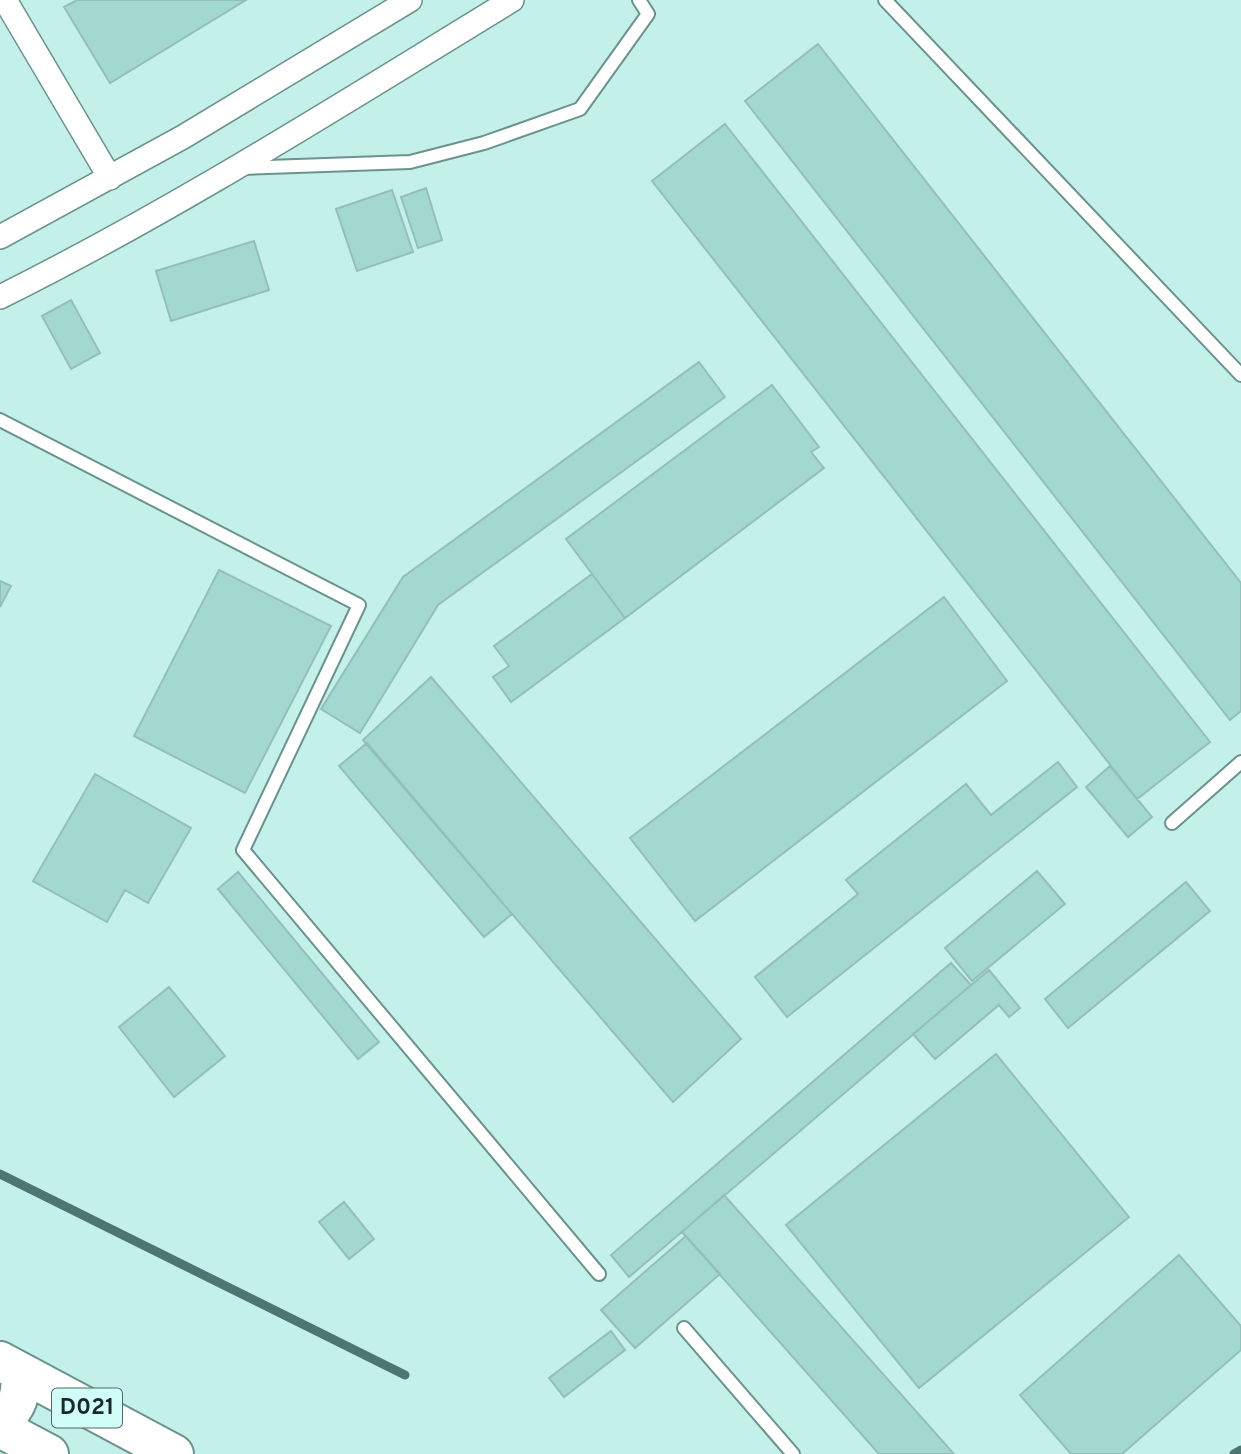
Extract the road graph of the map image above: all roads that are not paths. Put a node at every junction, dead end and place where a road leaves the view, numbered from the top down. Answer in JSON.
{"nodes":[{"id":1,"x":5,"y":0,"type":"edge"},
{"id":2,"x":410,"y":0,"type":"edge"},
{"id":3,"x":512,"y":0,"type":"edge"},
{"id":4,"x":639,"y":0,"type":"edge"},
{"id":5,"x":886,"y":0,"type":"edge"},
{"id":6,"x":237,"y":168,"type":"junction"},
{"id":7,"x":110,"y":178,"type":"junction"},
{"id":8,"x":0,"y":237,"type":"edge"},
{"id":9,"x":0,"y":297,"type":"edge"},
{"id":10,"x":1241,"y":375,"type":"edge"},
{"id":11,"x":0,"y":420,"type":"edge"},
{"id":12,"x":1241,"y":762,"type":"edge"},
{"id":13,"x":1172,"y":823,"type":"dead end"},
{"id":14,"x":599,"y":1274,"type":"dead end"},
{"id":15,"x":684,"y":1328,"type":"dead end"},
{"id":16,"x":10,"y":1366,"type":"edge"},
{"id":17,"x":0,"y":1420,"type":"edge"},
{"id":18,"x":0,"y":1428,"type":"edge"},
{"id":19,"x":49,"y":1454,"type":"edge"},
{"id":20,"x":174,"y":1454,"type":"edge"},
{"id":21,"x":793,"y":1454,"type":"edge"}],
"edges":[{"from":1,"to":7,"type":"street"},
{"from":2,"to":7,"type":"street"},
{"from":3,"to":6,"type":"street"},
{"from":4,"to":6,"type":"lane"},
{"from":5,"to":10,"type":"lane"},
{"from":6,"to":9,"type":"street"},
{"from":7,"to":8,"type":"street"},
{"from":11,"to":14,"type":"lane"},
{"from":12,"to":13,"type":"lane"},
{"from":15,"to":21,"type":"lane"},
{"from":16,"to":17,"type":"highway"},
{"from":16,"to":20,"type":"highway","number":"D021"},
{"from":18,"to":19,"type":"highway","number":"D021"}]}
